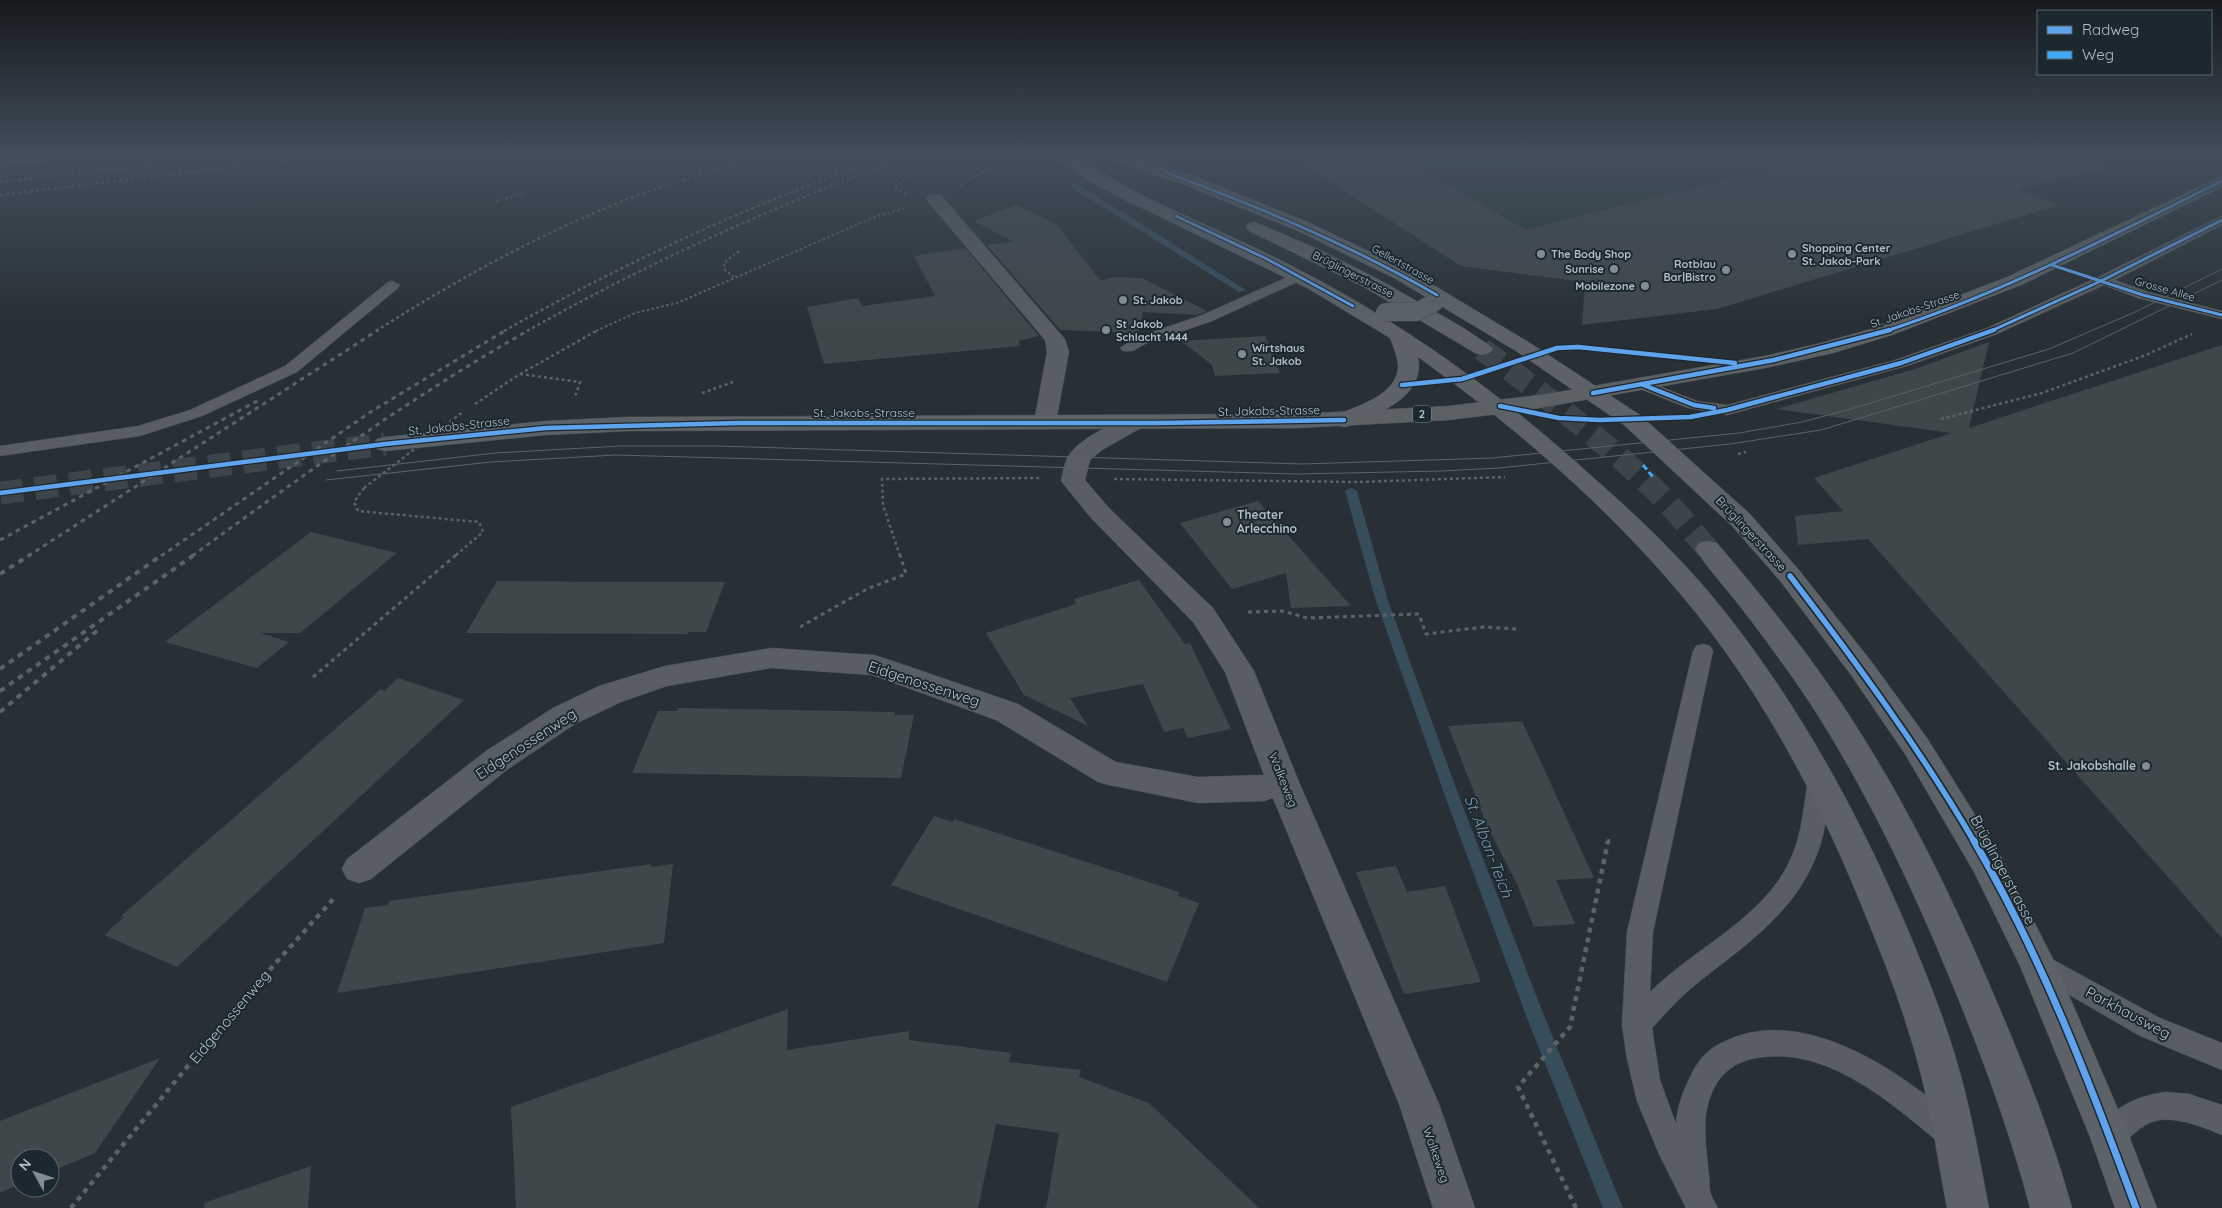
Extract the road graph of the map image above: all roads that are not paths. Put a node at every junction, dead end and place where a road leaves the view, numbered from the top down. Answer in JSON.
{"nodes":[{"id":1,"x":945,"y":211,"type":"edge"},
{"id":2,"x":1165,"y":211,"type":"edge"},
{"id":3,"x":1219,"y":211,"type":"edge"},
{"id":4,"x":1265,"y":211,"type":"edge"},
{"id":5,"x":2160,"y":211,"type":"edge"},
{"id":6,"x":2222,"y":220,"type":"edge"},
{"id":7,"x":1299,"y":276,"type":"junction"},
{"id":8,"x":2103,"y":280,"type":"junction"},
{"id":9,"x":393,"y":285,"type":"dead end"},
{"id":10,"x":1436,"y":298,"type":"junction"},
{"id":11,"x":1353,"y":306,"type":"junction"},
{"id":12,"x":2222,"y":315,"type":"edge"},
{"id":13,"x":1400,"y":338,"type":"junction"},
{"id":14,"x":1128,"y":348,"type":"dead end"},
{"id":15,"x":1482,"y":349,"type":"tunnel mouth"},
{"id":16,"x":1641,"y":384,"type":"junction"},
{"id":17,"x":1593,"y":392,"type":"junction"},
{"id":18,"x":1500,"y":406,"type":"junction"},
{"id":19,"x":1344,"y":420,"type":"junction"},
{"id":20,"x":1045,"y":422,"type":"junction"},
{"id":21,"x":1134,"y":423,"type":"junction"},
{"id":22,"x":385,"y":444,"type":"tunnel mouth"},
{"id":23,"x":0,"y":451,"type":"edge"},
{"id":24,"x":1708,"y":549,"type":"tunnel mouth"},
{"id":25,"x":1703,"y":651,"type":"dead end"},
{"id":26,"x":1820,"y":777,"type":"junction"},
{"id":27,"x":1283,"y":782,"type":"junction"},
{"id":28,"x":359,"y":869,"type":"road end"},
{"id":29,"x":2037,"y":963,"type":"junction"},
{"id":30,"x":1636,"y":1025,"type":"junction"},
{"id":31,"x":2222,"y":1057,"type":"edge"},
{"id":32,"x":2222,"y":1120,"type":"edge"},
{"id":33,"x":1954,"y":1136,"type":"junction"},
{"id":34,"x":2110,"y":1137,"type":"junction"},
{"id":35,"x":1699,"y":1202,"type":"edge"},
{"id":36,"x":1454,"y":1208,"type":"edge"},
{"id":37,"x":1968,"y":1208,"type":"edge"},
{"id":38,"x":2052,"y":1208,"type":"edge"},
{"id":39,"x":2136,"y":1208,"type":"edge"}],
"edges":[{"from":1,"to":20,"type":"street"},
{"from":2,"to":7,"type":"main road"},
{"from":3,"to":15,"type":"main road","name":"Brüglingerstrasse"},
{"from":4,"to":10,"type":"main road","name":"Gellertstrasse"},
{"from":5,"to":16,"type":"main road","name":"St. Jakobs-Strasse","number":"2"},
{"from":6,"to":8,"type":"lane"},
{"from":7,"to":11,"type":"main road"},
{"from":7,"to":14,"type":"lane"},
{"from":8,"to":12,"type":"lane","name":"Grosse Allee"},
{"from":8,"to":16,"type":"lane"},
{"from":9,"to":23,"type":"lane"},
{"from":10,"to":11,"type":"main road","bridge":true},
{"from":10,"to":17,"type":"main road","name":"Gellertstrasse"},
{"from":11,"to":13,"type":"main road"},
{"from":13,"to":18,"type":"main road"},
{"from":13,"to":19,"type":"main road"},
{"from":16,"to":17,"type":"main road","name":"St. Jakobs-Strasse","number":"2"},
{"from":17,"to":18,"type":"main road","name":"St. Jakobs-Strasse","number":"2"},
{"from":17,"to":29,"type":"main road","name":"Brüglingerstrasse"},
{"from":18,"to":19,"type":"main road","name":"St. Jakobs-Strasse","number":"2"},
{"from":18,"to":26,"type":"main road"},
{"from":19,"to":21,"type":"main road","name":"St. Jakobs-Strasse","number":"2"},
{"from":20,"to":21,"type":"main road","name":"St. Jakobs-Strasse","number":"2"},
{"from":20,"to":22,"type":"main road","name":"St. Jakobs-Strasse","number":"2"},
{"from":21,"to":27,"type":"street","name":"Walkeweg"},
{"from":24,"to":38,"type":"main road"},
{"from":25,"to":30,"type":"lane"},
{"from":26,"to":30,"type":"lane"},
{"from":26,"to":33,"type":"main road"},
{"from":27,"to":28,"type":"street","name":"Eidgenossenweg"},
{"from":27,"to":36,"type":"street","name":"Walkeweg"},
{"from":29,"to":31,"type":"lane","name":"Parkhausweg"},
{"from":29,"to":34,"type":"main road","name":"Brüglingerstrasse"},
{"from":30,"to":35,"type":"lane"},
{"from":32,"to":34,"type":"lane"},
{"from":33,"to":35,"type":"lane"},
{"from":33,"to":37,"type":"main road"},
{"from":34,"to":39,"type":"main road","name":"Brüglingerstrasse"}]}
